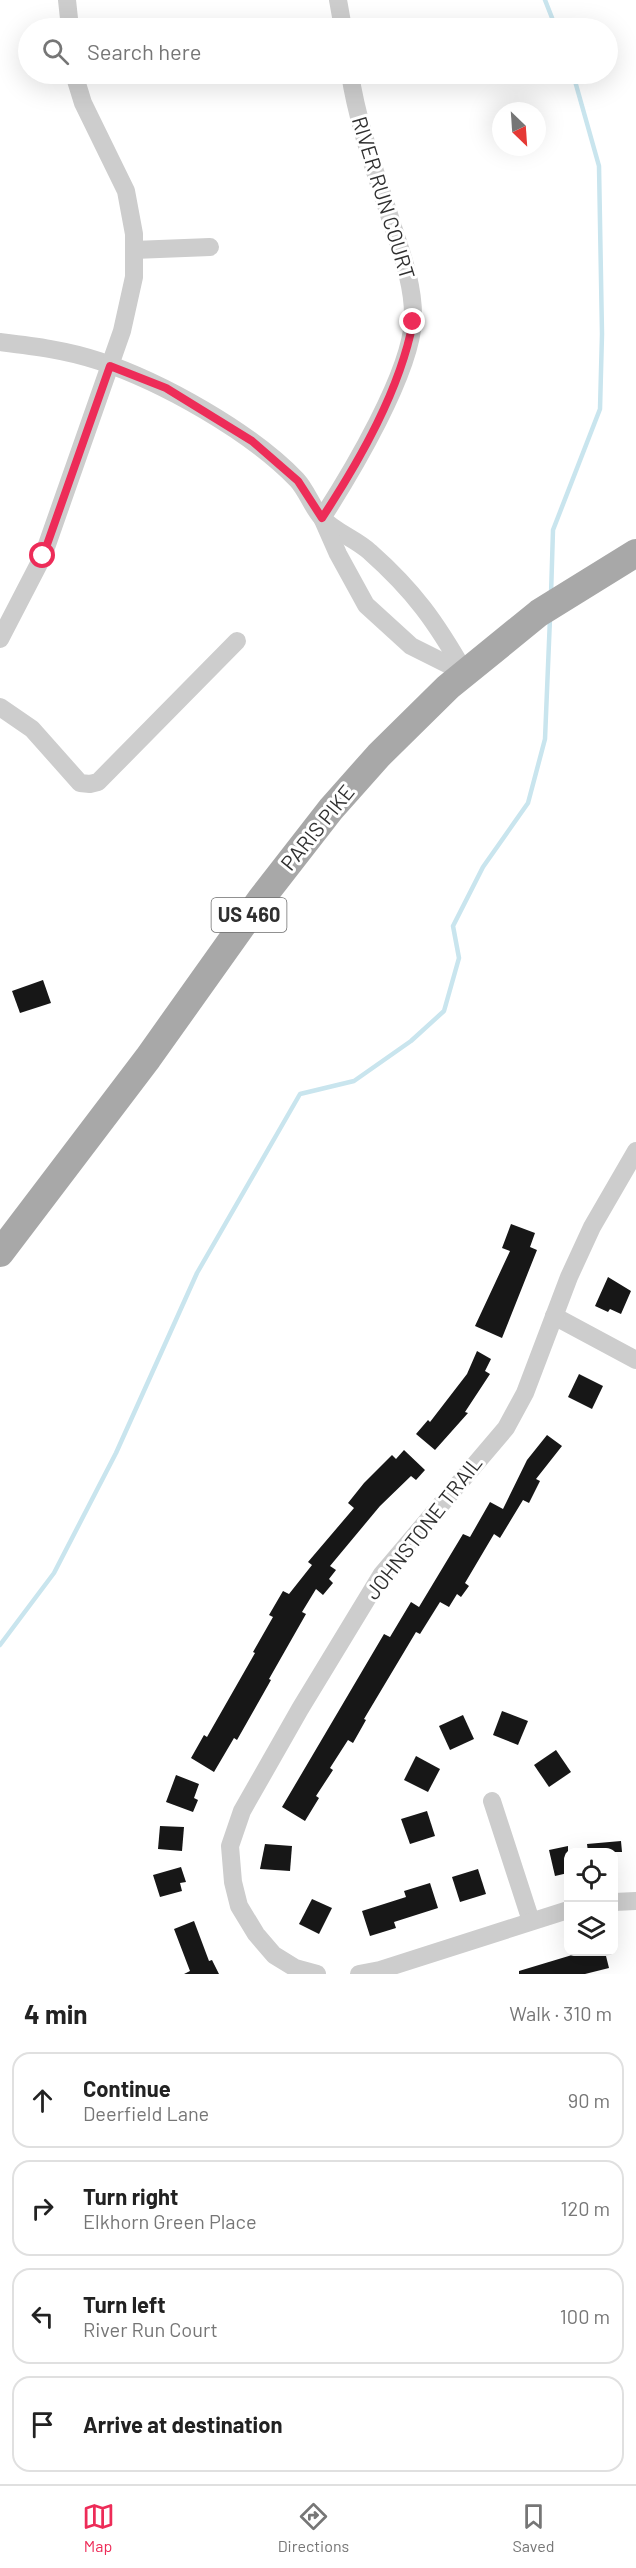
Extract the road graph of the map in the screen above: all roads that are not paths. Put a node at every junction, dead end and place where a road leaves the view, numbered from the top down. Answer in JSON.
{"nodes":[{"id":1,"x":66,"y":0,"type":"edge"},
{"id":2,"x":338,"y":0,"type":"edge"},
{"id":3,"x":69,"y":18,"type":"edge"},
{"id":4,"x":341,"y":18,"type":"edge"},
{"id":5,"x":77,"y":84,"type":"edge"},
{"id":6,"x":352,"y":84,"type":"edge"},
{"id":7,"x":210,"y":247,"type":"dead end"},
{"id":8,"x":134,"y":250,"type":"junction"},
{"id":9,"x":0,"y":342,"type":"edge"},
{"id":10,"x":110,"y":366,"type":"junction"},
{"id":11,"x":322,"y":518,"type":"junction"},
{"id":12,"x":636,"y":554,"type":"edge"},
{"id":13,"x":0,"y":639,"type":"edge"},
{"id":14,"x":237,"y":641,"type":"dead end"},
{"id":15,"x":465,"y":673,"type":"junction"},
{"id":16,"x":0,"y":707,"type":"edge"},
{"id":17,"x":636,"y":1151,"type":"edge"},
{"id":18,"x":0,"y":1253,"type":"edge"},
{"id":19,"x":554,"y":1316,"type":"junction"},
{"id":20,"x":636,"y":1360,"type":"edge"},
{"id":21,"x":492,"y":1801,"type":"dead end"},
{"id":22,"x":636,"y":1901,"type":"edge"},
{"id":23,"x":618,"y":1902,"type":"edge"},
{"id":24,"x":564,"y":1911,"type":"edge"},
{"id":25,"x":531,"y":1921,"type":"junction"},
{"id":26,"x":317,"y":1974,"type":"edge"},
{"id":27,"x":359,"y":1974,"type":"edge"}],
"edges":[{"from":1,"to":3,"type":"street"},
{"from":2,"to":4,"type":"street"},
{"from":5,"to":8,"type":"street"},
{"from":6,"to":11,"type":"street","name":"RIVER RUN COURT"},
{"from":7,"to":8,"type":"street"},
{"from":8,"to":10,"type":"street"},
{"from":9,"to":10,"type":"street"},
{"from":10,"to":11,"type":"street"},
{"from":10,"to":13,"type":"street"},
{"from":11,"to":15,"type":"street"},
{"from":11,"to":15,"type":"street"},
{"from":12,"to":15,"type":"main road","name":"PARIS PIKE","number":"US 460"},
{"from":14,"to":16,"type":"street"},
{"from":15,"to":18,"type":"main road","name":"PARIS PIKE","number":"US 460"},
{"from":17,"to":19,"type":"street","name":"JOHNSTONE TRAIL"},
{"from":19,"to":20,"type":"street"},
{"from":19,"to":26,"type":"street","name":"JOHNSTONE TRAIL"},
{"from":21,"to":25,"type":"street"},
{"from":22,"to":23,"type":"street"},
{"from":24,"to":25,"type":"street"},
{"from":25,"to":27,"type":"street"}]}
